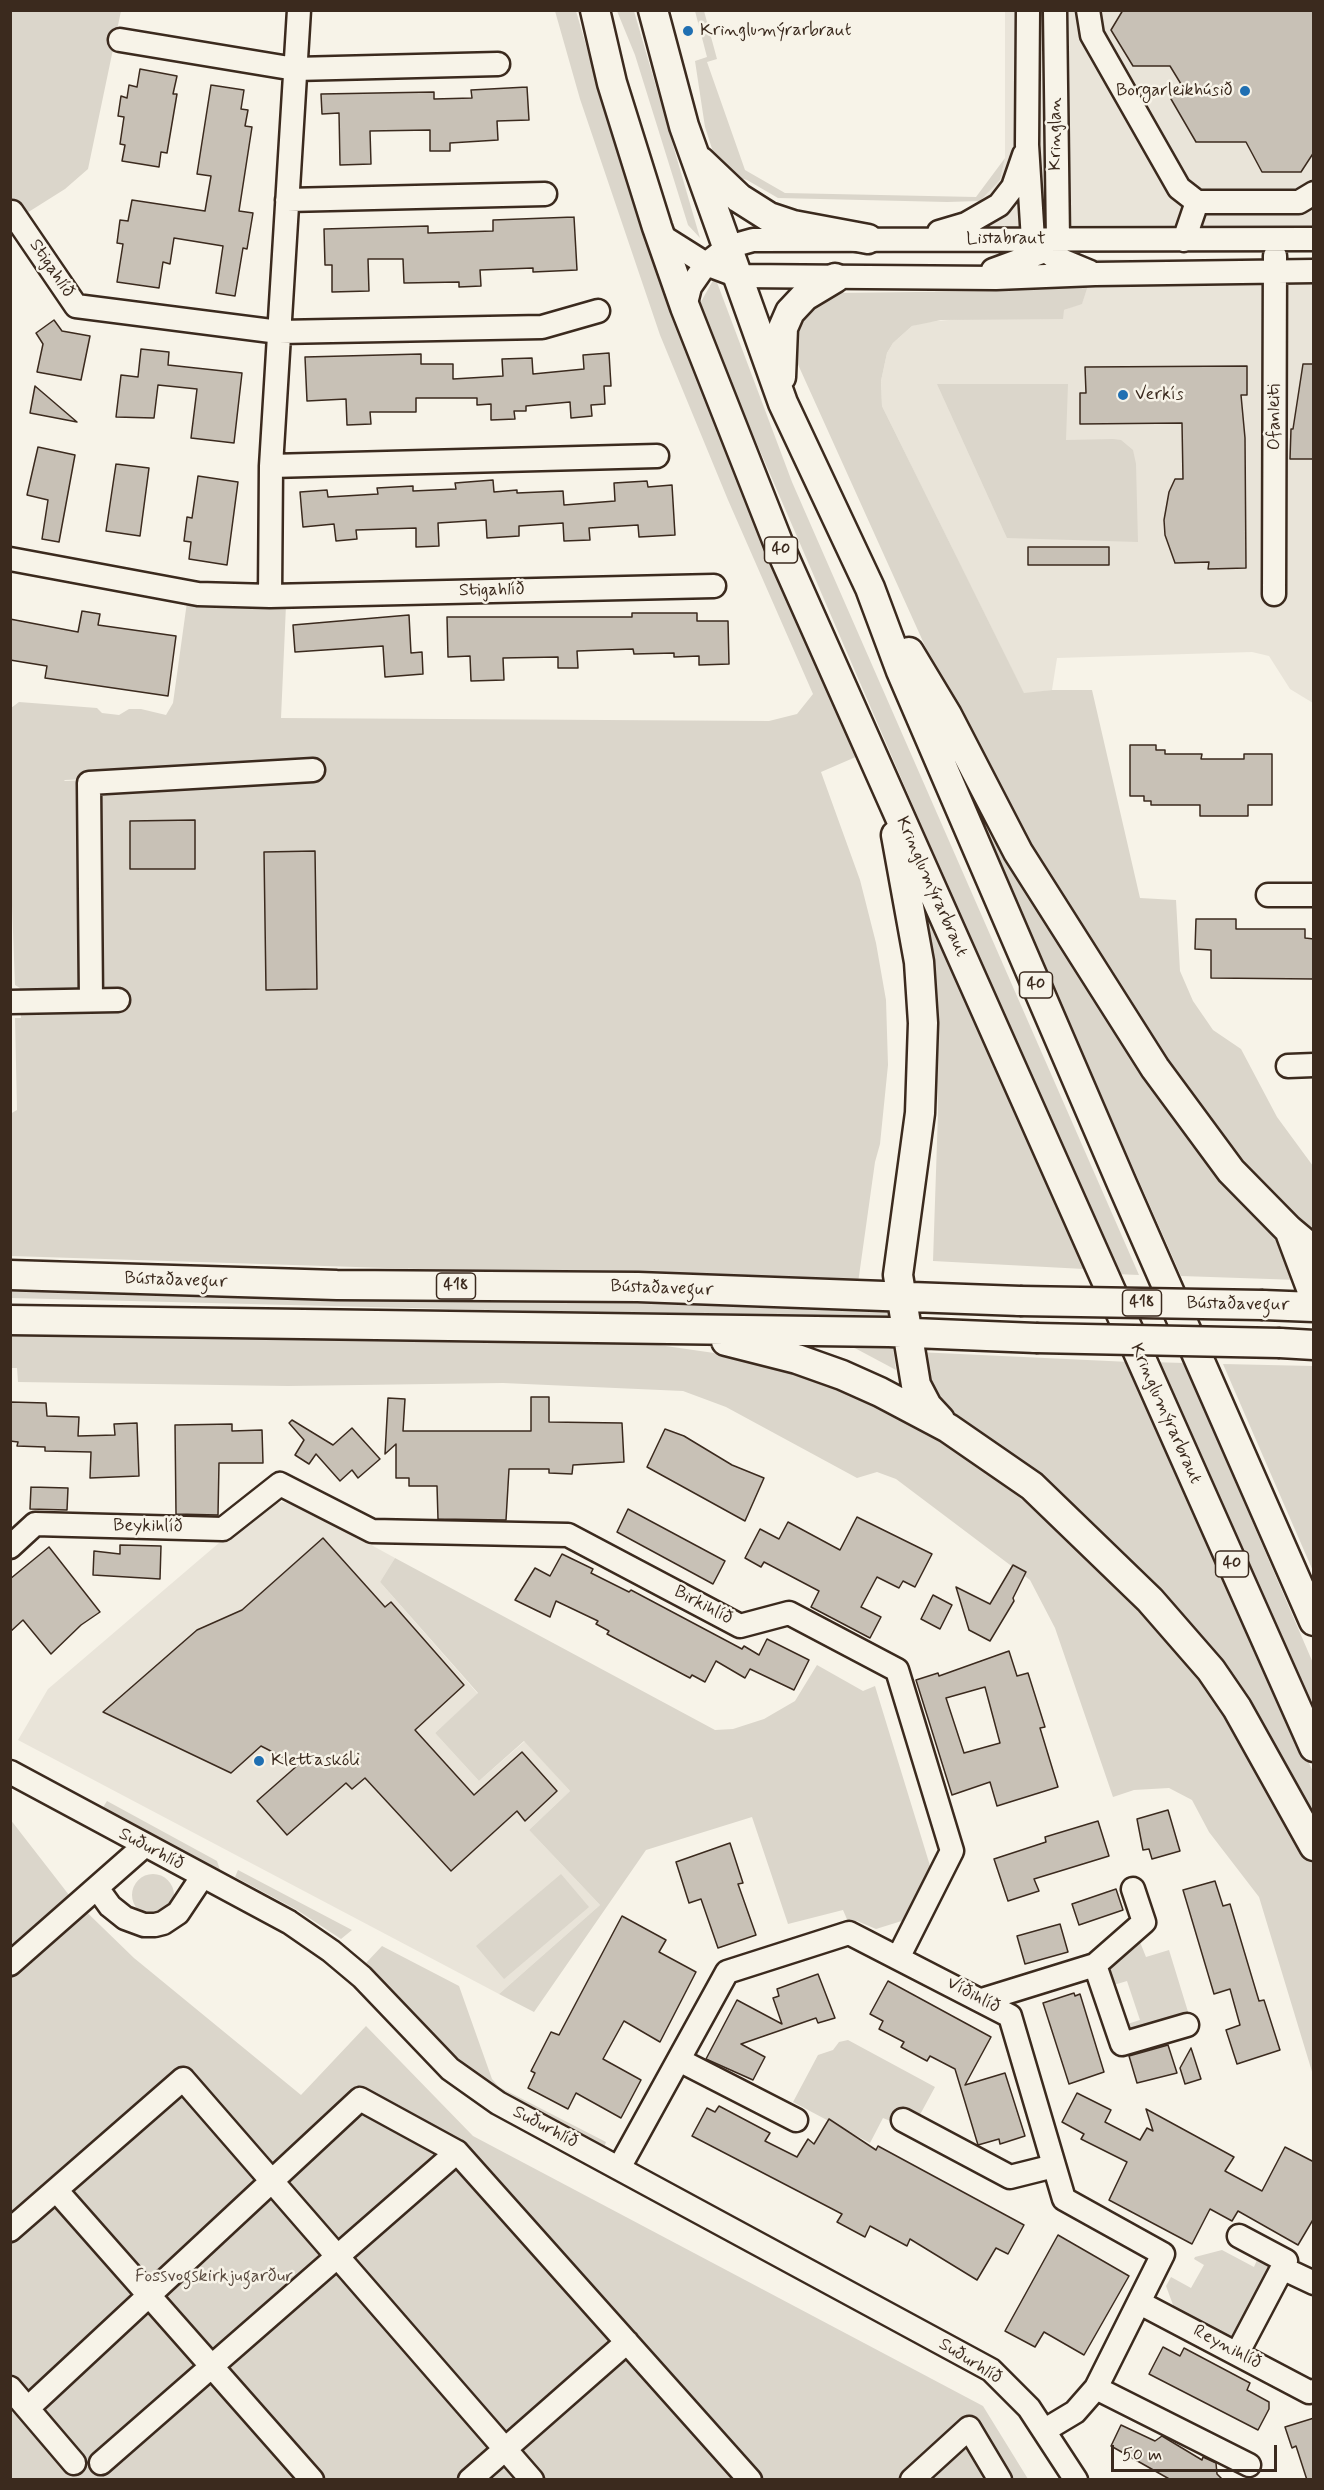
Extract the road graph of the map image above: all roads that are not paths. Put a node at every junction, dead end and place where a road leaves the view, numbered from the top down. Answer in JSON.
{"nodes":[{"id":1,"x":299,"y":10,"type":"edge"},
{"id":2,"x":595,"y":10,"type":"edge"},
{"id":3,"x":653,"y":10,"type":"edge"},
{"id":4,"x":1028,"y":10,"type":"edge"},
{"id":5,"x":1055,"y":10,"type":"edge"},
{"id":6,"x":1088,"y":10,"type":"edge"},
{"id":7,"x":120,"y":40,"type":"dead end"},
{"id":8,"x":498,"y":64,"type":"dead end"},
{"id":9,"x":295,"y":69,"type":"junction"},
{"id":10,"x":1027,"y":145,"type":"junction"},
{"id":11,"x":694,"y":155,"type":"junction"},
{"id":12,"x":1314,"y":193,"type":"edge"},
{"id":13,"x":545,"y":194,"type":"dead end"},
{"id":14,"x":287,"y":200,"type":"junction"},
{"id":15,"x":1197,"y":202,"type":"junction"},
{"id":16,"x":12,"y":212,"type":"edge"},
{"id":17,"x":660,"y":235,"type":"junction"},
{"id":18,"x":868,"y":239,"type":"junction"},
{"id":19,"x":912,"y":239,"type":"junction"},
{"id":20,"x":1314,"y":239,"type":"edge"},
{"id":21,"x":1184,"y":240,"type":"junction"},
{"id":22,"x":1275,"y":240,"type":"junction"},
{"id":23,"x":1045,"y":244,"type":"junction"},
{"id":24,"x":717,"y":256,"type":"junction"},
{"id":25,"x":1314,"y":271,"type":"edge"},
{"id":26,"x":1275,"y":272,"type":"junction"},
{"id":27,"x":1095,"y":274,"type":"junction"},
{"id":28,"x":738,"y":276,"type":"junction"},
{"id":29,"x":835,"y":278,"type":"junction"},
{"id":30,"x":962,"y":278,"type":"junction"},
{"id":31,"x":685,"y":307,"type":"junction"},
{"id":32,"x":598,"y":312,"type":"dead end"},
{"id":33,"x":279,"y":332,"type":"junction"},
{"id":34,"x":783,"y":403,"type":"junction"},
{"id":35,"x":657,"y":456,"type":"dead end"},
{"id":36,"x":271,"y":466,"type":"junction"},
{"id":37,"x":10,"y":559,"type":"edge"},
{"id":38,"x":714,"y":586,"type":"dead end"},
{"id":39,"x":870,"y":588,"type":"junction"},
{"id":40,"x":1274,"y":594,"type":"dead end"},
{"id":41,"x":270,"y":596,"type":"junction"},
{"id":42,"x":313,"y":770,"type":"dead end"},
{"id":43,"x":887,"y":789,"type":"junction"},
{"id":44,"x":1268,"y":895,"type":"dead end"},
{"id":45,"x":1314,"y":895,"type":"edge"},
{"id":46,"x":91,"y":1000,"type":"junction"},
{"id":47,"x":118,"y":1000,"type":"dead end"},
{"id":48,"x":10,"y":1002,"type":"edge"},
{"id":49,"x":1314,"y":1065,"type":"edge"},
{"id":50,"x":1288,"y":1066,"type":"dead end"},
{"id":51,"x":1289,"y":1230,"type":"junction"},
{"id":52,"x":1314,"y":1251,"type":"edge"},
{"id":53,"x":10,"y":1275,"type":"edge"},
{"id":54,"x":1314,"y":1296,"type":"edge"},
{"id":55,"x":901,"y":1297,"type":"junction"},
{"id":56,"x":1314,"y":1307,"type":"edge"},
{"id":57,"x":10,"y":1320,"type":"edge"},
{"id":58,"x":641,"y":1328,"type":"junction"},
{"id":59,"x":905,"y":1333,"type":"junction"},
{"id":60,"x":1314,"y":1345,"type":"edge"},
{"id":61,"x":948,"y":1428,"type":"junction"},
{"id":62,"x":280,"y":1484,"type":"joint"},
{"id":63,"x":10,"y":1547,"type":"edge"},
{"id":64,"x":1314,"y":1621,"type":"edge"},
{"id":65,"x":1314,"y":1747,"type":"edge"},
{"id":66,"x":10,"y":1772,"type":"edge"},
{"id":67,"x":144,"y":1846,"type":"junction"},
{"id":68,"x":1314,"y":1846,"type":"edge"},
{"id":69,"x":202,"y":1877,"type":"junction"},
{"id":70,"x":97,"y":1888,"type":"junction"},
{"id":71,"x":1133,"y":1889,"type":"dead end"},
{"id":72,"x":898,"y":1958,"type":"junction"},
{"id":73,"x":10,"y":1964,"type":"edge"},
{"id":74,"x":1095,"y":1965,"type":"junction"},
{"id":75,"x":982,"y":2000,"type":"junction"},
{"id":76,"x":1187,"y":2025,"type":"dead end"},
{"id":77,"x":679,"y":2060,"type":"junction"},
{"id":78,"x":796,"y":2120,"type":"dead end"},
{"id":79,"x":903,"y":2120,"type":"dead end"},
{"id":80,"x":457,"y":2152,"type":"junction"},
{"id":81,"x":1054,"y":2166,"type":"junction"},
{"id":82,"x":619,"y":2168,"type":"junction"},
{"id":83,"x":272,"y":2180,"type":"junction"},
{"id":84,"x":56,"y":2190,"type":"junction"},
{"id":85,"x":10,"y":2230,"type":"edge"},
{"id":86,"x":1239,"y":2236,"type":"dead end"},
{"id":87,"x":338,"y":2256,"type":"junction"},
{"id":88,"x":1282,"y":2268,"type":"junction"},
{"id":89,"x":1314,"y":2283,"type":"edge"},
{"id":90,"x":150,"y":2294,"type":"junction"},
{"id":91,"x":1140,"y":2302,"type":"junction"},
{"id":92,"x":627,"y":2342,"type":"junction"},
{"id":93,"x":1237,"y":2354,"type":"junction"},
{"id":94,"x":213,"y":2365,"type":"junction"},
{"id":95,"x":10,"y":2388,"type":"edge"},
{"id":96,"x":1096,"y":2388,"type":"junction"},
{"id":97,"x":1314,"y":2391,"type":"edge"},
{"id":98,"x":28,"y":2408,"type":"junction"},
{"id":99,"x":1045,"y":2430,"type":"junction"},
{"id":100,"x":505,"y":2449,"type":"junction"},
{"id":101,"x":1249,"y":2465,"type":"dead end"},
{"id":102,"x":73,"y":2471,"type":"edge"},
{"id":103,"x":102,"y":2471,"type":"edge"},
{"id":104,"x":312,"y":2480,"type":"edge"},
{"id":105,"x":470,"y":2480,"type":"edge"},
{"id":106,"x":532,"y":2480,"type":"edge"},
{"id":107,"x":750,"y":2480,"type":"edge"},
{"id":108,"x":912,"y":2480,"type":"edge"},
{"id":109,"x":1000,"y":2480,"type":"edge"},
{"id":110,"x":1076,"y":2480,"type":"edge"}],
"edges":[{"from":1,"to":9,"type":"street"},
{"from":2,"to":17,"type":"main road","name":"Kringlumýrarbraut","number":"40"},
{"from":3,"to":11,"type":"main road","number":"40"},
{"from":4,"to":10,"type":"street","name":"Kringlan"},
{"from":5,"to":23,"type":"street","name":"Kringlan"},
{"from":6,"to":15,"type":"street"},
{"from":7,"to":9,"type":"street"},
{"from":8,"to":9,"type":"street"},
{"from":9,"to":14,"type":"street"},
{"from":10,"to":19,"type":"street"},
{"from":10,"to":23,"type":"street","name":"Kringlan"},
{"from":11,"to":18,"type":"main road"},
{"from":11,"to":24,"type":"main road","number":"40"},
{"from":12,"to":15,"type":"street"},
{"from":13,"to":14,"type":"street"},
{"from":14,"to":33,"type":"street"},
{"from":15,"to":21,"type":"street"},
{"from":16,"to":33,"type":"street","name":"Stigahlíð"},
{"from":17,"to":24,"type":"street"},
{"from":17,"to":31,"type":"main road","name":"Kringlumýrarbraut","number":"40"},
{"from":18,"to":19,"type":"street","name":"Listabraut"},
{"from":18,"to":24,"type":"street","name":"Listabraut"},
{"from":19,"to":23,"type":"street","name":"Listabraut"},
{"from":20,"to":22,"type":"street","name":"Listabraut"},
{"from":21,"to":22,"type":"street","name":"Listabraut"},
{"from":21,"to":23,"type":"street","name":"Listabraut"},
{"from":22,"to":26,"type":"street","name":"Ofanleiti"},
{"from":23,"to":27,"type":"street"},
{"from":23,"to":30,"type":"street"},
{"from":24,"to":28,"type":"main road","number":"40"},
{"from":24,"to":31,"type":"street"},
{"from":25,"to":26,"type":"street","name":"Listabraut"},
{"from":26,"to":27,"type":"street","name":"Listabraut"},
{"from":26,"to":40,"type":"street","name":"Ofanleiti"},
{"from":27,"to":30,"type":"street","name":"Listabraut"},
{"from":28,"to":29,"type":"street","name":"Listabraut"},
{"from":28,"to":34,"type":"main road","number":"40"},
{"from":29,"to":30,"type":"street","name":"Listabraut"},
{"from":29,"to":34,"type":"main road"},
{"from":31,"to":43,"type":"main road","name":"Kringlumýrarbraut","number":"40"},
{"from":32,"to":33,"type":"street","name":"Stigahlíð"},
{"from":33,"to":36,"type":"street"},
{"from":34,"to":39,"type":"main road","number":"40"},
{"from":35,"to":36,"type":"street"},
{"from":36,"to":41,"type":"street"},
{"from":37,"to":41,"type":"street","name":"Stigahlíð"},
{"from":38,"to":41,"type":"street","name":"Stigahlíð"},
{"from":39,"to":51,"type":"main road"},
{"from":39,"to":64,"type":"main road","number":"40"},
{"from":42,"to":46,"type":"street"},
{"from":43,"to":55,"type":"main road"},
{"from":43,"to":65,"type":"main road","name":"Kringlumýrarbraut","number":"40"},
{"from":44,"to":45,"type":"street"},
{"from":46,"to":47,"type":"street"},
{"from":46,"to":48,"type":"street"},
{"from":49,"to":50,"type":"street"},
{"from":51,"to":52,"type":"main road"},
{"from":51,"to":54,"type":"main road"},
{"from":53,"to":55,"type":"main road","name":"Bústaðavegur","number":"418"},
{"from":55,"to":56,"type":"main road","name":"Bústaðavegur","number":"418","bridge":true},
{"from":55,"to":59,"type":"main road"},
{"from":57,"to":58,"type":"main road","name":"Bústaðavegur","number":"418"},
{"from":58,"to":59,"type":"main road","name":"Bústaðavegur","number":"418"},
{"from":58,"to":61,"type":"main road"},
{"from":59,"to":60,"type":"main road","name":"Bústaðavegur","number":"418","bridge":true},
{"from":59,"to":61,"type":"main road"},
{"from":61,"to":68,"type":"main road"},
{"from":62,"to":63,"type":"street","name":"Beykihlíð"},
{"from":62,"to":72,"type":"street","name":"Birkihlíð"},
{"from":66,"to":67,"type":"street","name":"Suðurhlíð"},
{"from":67,"to":69,"type":"street","name":"Suðurhlíð"},
{"from":67,"to":70,"type":"street"},
{"from":69,"to":70,"type":"street"},
{"from":69,"to":82,"type":"street","name":"Suðurhlíð"},
{"from":70,"to":73,"type":"street"},
{"from":71,"to":74,"type":"street"},
{"from":72,"to":75,"type":"street","name":"Víðihlíð"},
{"from":72,"to":77,"type":"street","name":"Víðihlíð"},
{"from":74,"to":75,"type":"street"},
{"from":74,"to":76,"type":"street"},
{"from":75,"to":81,"type":"street","name":"Víðihlíð"},
{"from":77,"to":78,"type":"street"},
{"from":77,"to":82,"type":"street","name":"Víðihlíð"},
{"from":79,"to":81,"type":"street"},
{"from":80,"to":83,"type":"street"},
{"from":80,"to":87,"type":"street"},
{"from":80,"to":92,"type":"street"},
{"from":81,"to":91,"type":"street","name":"Víðihlíð"},
{"from":82,"to":99,"type":"street","name":"Suðurhlíð"},
{"from":83,"to":84,"type":"street"},
{"from":83,"to":87,"type":"street"},
{"from":83,"to":90,"type":"street"},
{"from":84,"to":85,"type":"street"},
{"from":84,"to":90,"type":"street"},
{"from":86,"to":88,"type":"street"},
{"from":87,"to":94,"type":"street"},
{"from":87,"to":100,"type":"street"},
{"from":88,"to":89,"type":"street"},
{"from":88,"to":93,"type":"street"},
{"from":90,"to":94,"type":"street"},
{"from":90,"to":98,"type":"street"},
{"from":91,"to":93,"type":"street","name":"Reynihlíð"},
{"from":91,"to":96,"type":"street","name":"Víðihlíð"},
{"from":92,"to":100,"type":"street"},
{"from":92,"to":107,"type":"street"},
{"from":93,"to":97,"type":"street","name":"Reynihlíð"},
{"from":94,"to":103,"type":"street"},
{"from":94,"to":104,"type":"street"},
{"from":95,"to":98,"type":"street"},
{"from":96,"to":99,"type":"street","name":"Víðihlíð"},
{"from":96,"to":101,"type":"street"},
{"from":98,"to":102,"type":"street"},
{"from":99,"to":110,"type":"street","name":"Suðurhlíð"},
{"from":100,"to":105,"type":"street"},
{"from":100,"to":106,"type":"street"},
{"from":102,"to":103,"type":"street"},
{"from":108,"to":109,"type":"street"}]}
